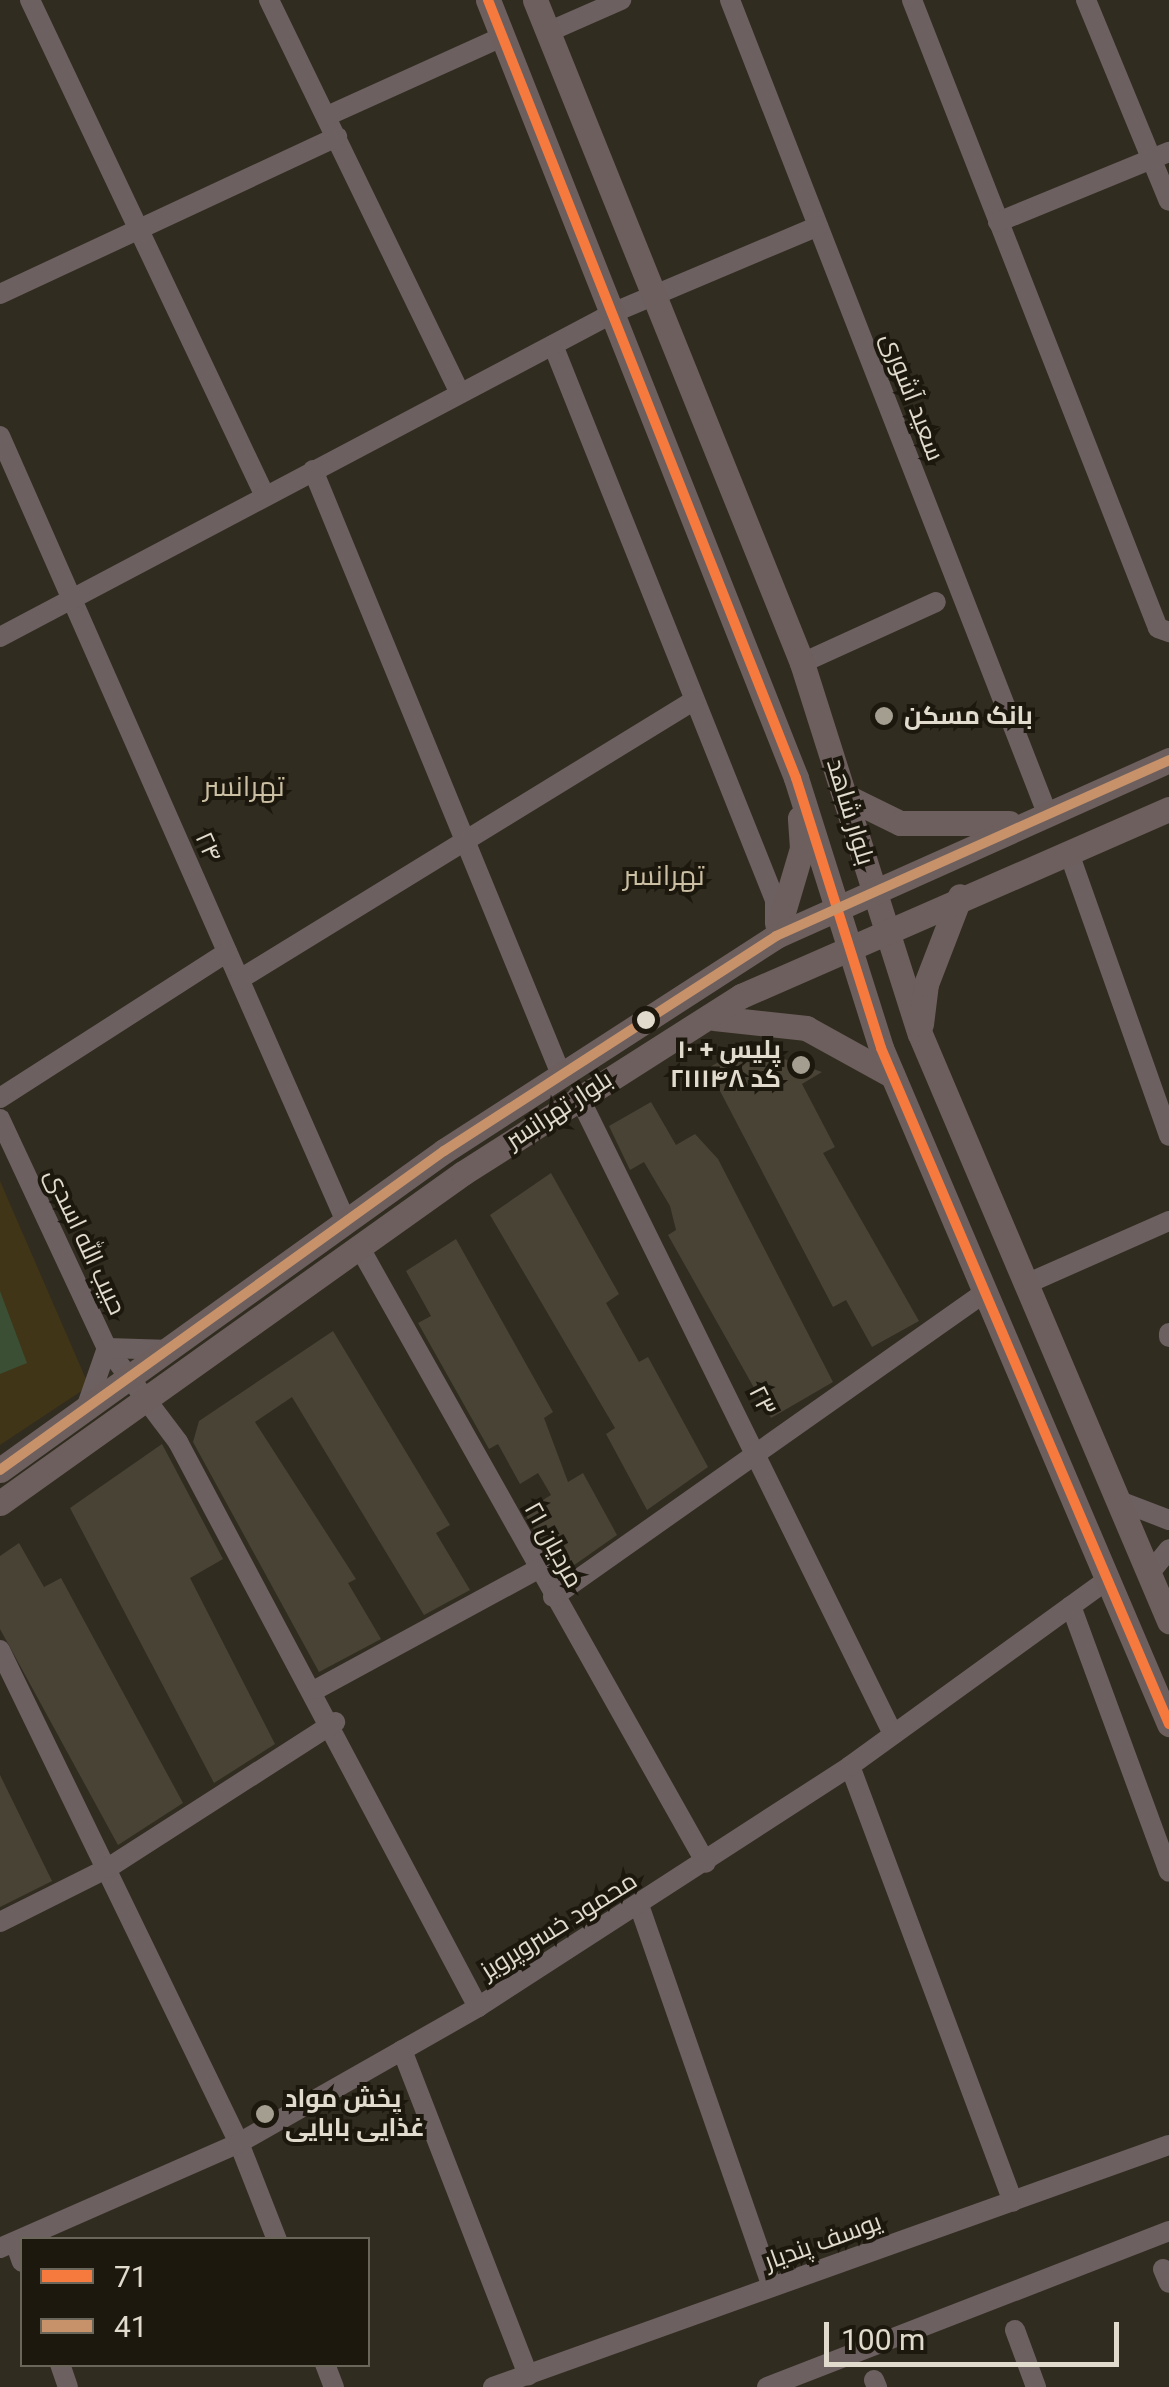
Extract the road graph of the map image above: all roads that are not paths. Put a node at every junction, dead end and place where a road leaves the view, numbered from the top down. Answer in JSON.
{"nodes":[{"id":1,"x":30,"y":0,"type":"edge"},
{"id":2,"x":269,"y":0,"type":"edge"},
{"id":3,"x":488,"y":0,"type":"edge"},
{"id":4,"x":535,"y":0,"type":"edge"},
{"id":5,"x":621,"y":0,"type":"edge"},
{"id":6,"x":730,"y":0,"type":"edge"},
{"id":7,"x":912,"y":0,"type":"edge"},
{"id":8,"x":1086,"y":0,"type":"edge"},
{"id":9,"x":548,"y":32,"type":"junction"},
{"id":10,"x":504,"y":36,"type":"junction"},
{"id":11,"x":326,"y":116,"type":"junction"},
{"id":12,"x":337,"y":137,"type":"junction"},
{"id":13,"x":1160,"y":156,"type":"edge"},
{"id":14,"x":1169,"y":201,"type":"edge"},
{"id":15,"x":998,"y":222,"type":"junction"},
{"id":16,"x":818,"y":226,"type":"junction"},
{"id":17,"x":138,"y":229,"type":"junction"},
{"id":18,"x":0,"y":294,"type":"edge"},
{"id":19,"x":657,"y":294,"type":"junction"},
{"id":20,"x":617,"y":311,"type":"junction"},
{"id":21,"x":553,"y":345,"type":"junction"},
{"id":22,"x":460,"y":392,"type":"junction"},
{"id":23,"x":0,"y":436,"type":"edge"},
{"id":24,"x":312,"y":470,"type":"junction"},
{"id":25,"x":265,"y":496,"type":"junction"},
{"id":26,"x":71,"y":597,"type":"junction"},
{"id":27,"x":936,"y":602,"type":"dead end"},
{"id":28,"x":1163,"y":630,"type":"edge"},
{"id":29,"x":0,"y":637,"type":"edge"},
{"id":30,"x":802,"y":664,"type":"junction"},
{"id":31,"x":692,"y":701,"type":"junction"},
{"id":32,"x":1169,"y":760,"type":"edge"},
{"id":33,"x":796,"y":778,"type":"junction"},
{"id":34,"x":848,"y":797,"type":"junction"},
{"id":35,"x":1169,"y":809,"type":"edge"},
{"id":36,"x":1035,"y":818,"type":"junction"},
{"id":37,"x":469,"y":838,"type":"junction"},
{"id":38,"x":1069,"y":852,"type":"junction"},
{"id":39,"x":874,"y":890,"type":"junction"},
{"id":40,"x":960,"y":896,"type":"junction"},
{"id":41,"x":838,"y":906,"type":"junction"},
{"id":42,"x":885,"y":928,"type":"junction"},
{"id":43,"x":776,"y":936,"type":"junction"},
{"id":44,"x":848,"y":943,"type":"junction"},
{"id":45,"x":227,"y":952,"type":"junction"},
{"id":46,"x":240,"y":979,"type":"junction"},
{"id":47,"x":714,"y":1018,"type":"junction"},
{"id":48,"x":920,"y":1034,"type":"junction"},
{"id":49,"x":881,"y":1048,"type":"junction"},
{"id":50,"x":560,"y":1072,"type":"junction"},
{"id":51,"x":893,"y":1076,"type":"junction"},
{"id":52,"x":578,"y":1095,"type":"junction"},
{"id":53,"x":0,"y":1098,"type":"edge"},
{"id":54,"x":0,"y":1118,"type":"edge"},
{"id":55,"x":1169,"y":1136,"type":"edge"},
{"id":56,"x":1169,"y":1221,"type":"edge"},
{"id":57,"x":347,"y":1224,"type":"junction"},
{"id":58,"x":361,"y":1250,"type":"junction"},
{"id":59,"x":1026,"y":1284,"type":"junction"},
{"id":60,"x":984,"y":1293,"type":"junction"},
{"id":61,"x":107,"y":1348,"type":"junction"},
{"id":62,"x":166,"y":1357,"type":"junction"},
{"id":63,"x":134,"y":1381,"type":"junction"},
{"id":64,"x":173,"y":1386,"type":"junction"},
{"id":65,"x":150,"y":1404,"type":"junction"},
{"id":66,"x":114,"y":1411,"type":"junction"},
{"id":67,"x":83,"y":1417,"type":"junction"},
{"id":68,"x":756,"y":1446,"type":"junction"},
{"id":69,"x":0,"y":1470,"type":"edge"},
{"id":70,"x":1117,"y":1500,"type":"junction"},
{"id":71,"x":0,"y":1503,"type":"edge"},
{"id":72,"x":1169,"y":1520,"type":"edge"},
{"id":73,"x":1169,"y":1549,"type":"edge"},
{"id":74,"x":538,"y":1569,"type":"junction"},
{"id":75,"x":1149,"y":1574,"type":"junction"},
{"id":76,"x":1106,"y":1580,"type":"junction"},
{"id":77,"x":553,"y":1597,"type":"junction"},
{"id":78,"x":1071,"y":1606,"type":"junction"},
{"id":79,"x":1169,"y":1621,"type":"edge"},
{"id":80,"x":0,"y":1650,"type":"edge"},
{"id":81,"x":317,"y":1689,"type":"junction"},
{"id":82,"x":334,"y":1722,"type":"junction"},
{"id":83,"x":1169,"y":1724,"type":"edge"},
{"id":84,"x":893,"y":1734,"type":"junction"},
{"id":85,"x":850,"y":1766,"type":"junction"},
{"id":86,"x":706,"y":1863,"type":"junction"},
{"id":87,"x":108,"y":1868,"type":"junction"},
{"id":88,"x":1169,"y":1872,"type":"edge"},
{"id":89,"x":639,"y":1906,"type":"junction"},
{"id":90,"x":0,"y":1922,"type":"edge"},
{"id":91,"x":478,"y":2007,"type":"junction"},
{"id":92,"x":402,"y":2050,"type":"junction"},
{"id":93,"x":239,"y":2143,"type":"junction"},
{"id":94,"x":1169,"y":2145,"type":"edge"},
{"id":95,"x":1013,"y":2201,"type":"junction"},
{"id":96,"x":1169,"y":2232,"type":"edge"},
{"id":97,"x":42,"y":2237,"type":"edge"},
{"id":98,"x":276,"y":2237,"type":"edge"},
{"id":99,"x":772,"y":2287,"type":"junction"},
{"id":100,"x":1015,"y":2330,"type":"dead end"},
{"id":101,"x":528,"y":2375,"type":"junction"},
{"id":102,"x":494,"y":2387,"type":"edge"},
{"id":103,"x":767,"y":2387,"type":"edge"},
{"id":104,"x":1036,"y":2387,"type":"edge"}],
"edges":[{"from":1,"to":17,"type":"street"},
{"from":2,"to":11,"type":"street"},
{"from":3,"to":10,"type":"main road","name":"بلوار شاهد"},
{"from":4,"to":9,"type":"main road","name":"بلوار شاهد"},
{"from":5,"to":9,"type":"street"},
{"from":6,"to":16,"type":"street","name":"سعید آشوری"},
{"from":7,"to":15,"type":"street"},
{"from":8,"to":13,"type":"street"},
{"from":9,"to":19,"type":"main road","name":"بلوار شاهد"},
{"from":10,"to":11,"type":"street"},
{"from":10,"to":20,"type":"main road","name":"بلوار شاهد"},
{"from":11,"to":12,"type":"street"},
{"from":12,"to":17,"type":"street"},
{"from":12,"to":22,"type":"street"},
{"from":13,"to":14,"type":"street"},
{"from":13,"to":15,"type":"street"},
{"from":15,"to":28,"type":"street"},
{"from":16,"to":19,"type":"street"},
{"from":16,"to":36,"type":"street","name":"سعید آشوری"},
{"from":17,"to":18,"type":"street"},
{"from":17,"to":25,"type":"street"},
{"from":19,"to":20,"type":"street"},
{"from":19,"to":30,"type":"main road","name":"بلوار شاهد"},
{"from":20,"to":21,"type":"street"},
{"from":20,"to":33,"type":"main road","name":"بلوار شاهد"},
{"from":21,"to":22,"type":"street"},
{"from":21,"to":31,"type":"street"},
{"from":22,"to":24,"type":"street"},
{"from":23,"to":26,"type":"street","name":"۲۴"},
{"from":24,"to":25,"type":"street"},
{"from":24,"to":37,"type":"street"},
{"from":25,"to":26,"type":"street"},
{"from":26,"to":29,"type":"street"},
{"from":26,"to":45,"type":"street","name":"۲۴"},
{"from":27,"to":30,"type":"street"},
{"from":30,"to":34,"type":"main road","name":"بلوار شاهد"},
{"from":31,"to":37,"type":"street"},
{"from":31,"to":43,"type":"street"},
{"from":32,"to":36,"type":"main road","name":"بلوار تهرانسر"},
{"from":33,"to":41,"type":"main road","name":"بلوار شاهد"},
{"from":33,"to":43,"type":"main road"},
{"from":34,"to":36,"type":"main road"},
{"from":34,"to":39,"type":"main road","name":"بلوار شاهد"},
{"from":35,"to":38,"type":"main road","name":"بلوار تهرانسر"},
{"from":36,"to":39,"type":"main road","name":"بلوار تهرانسر"},
{"from":37,"to":46,"type":"street"},
{"from":37,"to":50,"type":"street"},
{"from":38,"to":40,"type":"main road","name":"بلوار تهرانسر"},
{"from":38,"to":55,"type":"street"},
{"from":39,"to":41,"type":"main road","name":"بلوار تهرانسر"},
{"from":39,"to":42,"type":"main road","name":"بلوار شاهد"},
{"from":40,"to":42,"type":"main road","name":"بلوار تهرانسر"},
{"from":40,"to":48,"type":"main road"},
{"from":41,"to":43,"type":"main road","name":"بلوار تهرانسر"},
{"from":41,"to":44,"type":"main road","name":"بلوار شاهد"},
{"from":42,"to":44,"type":"main road","name":"بلوار تهرانسر"},
{"from":42,"to":48,"type":"main road","name":"بلوار شاهد"},
{"from":43,"to":50,"type":"main road","name":"بلوار تهرانسر"},
{"from":44,"to":47,"type":"main road","name":"بلوار تهرانسر"},
{"from":44,"to":49,"type":"main road","name":"بلوار شاهد"},
{"from":45,"to":46,"type":"street","name":"۲۴"},
{"from":45,"to":53,"type":"street"},
{"from":46,"to":57,"type":"street","name":"۲۴"},
{"from":47,"to":51,"type":"main road"},
{"from":47,"to":52,"type":"main road","name":"بلوار تهرانسر"},
{"from":48,"to":49,"type":"main road"},
{"from":48,"to":59,"type":"main road","name":"بلوار شاهد"},
{"from":49,"to":51,"type":"main road","name":"بلوار شاهد"},
{"from":50,"to":57,"type":"main road","name":"بلوار تهرانسر"},
{"from":51,"to":60,"type":"main road","name":"بلوار شاهد"},
{"from":52,"to":58,"type":"main road","name":"بلوار تهرانسر"},
{"from":52,"to":68,"type":"street","name":"۲۳"},
{"from":54,"to":61,"type":"street","name":"حبیب الله اسدی"},
{"from":56,"to":59,"type":"street"},
{"from":57,"to":62,"type":"main road","name":"بلوار تهرانسر"},
{"from":58,"to":64,"type":"main road","name":"بلوار تهرانسر"},
{"from":58,"to":74,"type":"street","name":"۲۱ مردیان"},
{"from":59,"to":70,"type":"main road","name":"بلوار شاهد"},
{"from":60,"to":68,"type":"street"},
{"from":60,"to":76,"type":"main road","name":"بلوار شاهد"},
{"from":61,"to":62,"type":"street"},
{"from":61,"to":63,"type":"street","name":"حبیب الله اسدی"},
{"from":61,"to":67,"type":"street"},
{"from":62,"to":63,"type":"main road","name":"بلوار تهرانسر"},
{"from":62,"to":64,"type":"main road"},
{"from":63,"to":65,"type":"street","name":"حبیب الله اسدی"},
{"from":63,"to":66,"type":"main road","name":"بلوار تهرانسر"},
{"from":64,"to":65,"type":"main road","name":"بلوار تهرانسر"},
{"from":65,"to":66,"type":"main road","name":"بلوار تهرانسر"},
{"from":65,"to":81,"type":"street","name":"حبیب الله اسدی"},
{"from":66,"to":67,"type":"main road","name":"بلوار تهرانسر"},
{"from":66,"to":71,"type":"main road","name":"بلوار تهرانسر"},
{"from":67,"to":69,"type":"main road","name":"بلوار تهرانسر"},
{"from":68,"to":77,"type":"street"},
{"from":68,"to":84,"type":"street","name":"۲۳"},
{"from":70,"to":72,"type":"street"},
{"from":70,"to":75,"type":"main road","name":"بلوار شاهد"},
{"from":73,"to":75,"type":"street"},
{"from":74,"to":77,"type":"street","name":"۲۱ مردیان"},
{"from":74,"to":81,"type":"street"},
{"from":75,"to":79,"type":"main road","name":"بلوار شاهد"},
{"from":76,"to":78,"type":"street","name":"محمود خسروپرویز"},
{"from":76,"to":83,"type":"main road","name":"بلوار شاهد"},
{"from":77,"to":86,"type":"street","name":"۲۱ مردیان"},
{"from":78,"to":84,"type":"street","name":"محمود خسروپرویز"},
{"from":78,"to":88,"type":"street"},
{"from":80,"to":87,"type":"street"},
{"from":81,"to":82,"type":"street","name":"حبیب الله اسدی"},
{"from":82,"to":87,"type":"street"},
{"from":82,"to":91,"type":"street","name":"حبیب الله اسدی"},
{"from":84,"to":85,"type":"street","name":"محمود خسروپرویز"},
{"from":85,"to":86,"type":"street","name":"محمود خسروپرویز"},
{"from":85,"to":95,"type":"street"},
{"from":86,"to":89,"type":"street","name":"محمود خسروپرویز"},
{"from":87,"to":90,"type":"street"},
{"from":87,"to":93,"type":"street"},
{"from":89,"to":91,"type":"street","name":"محمود خسروپرویز"},
{"from":89,"to":99,"type":"street"},
{"from":91,"to":92,"type":"street","name":"محمود خسروپرویز"},
{"from":92,"to":93,"type":"street","name":"محمود خسروپرویز"},
{"from":92,"to":101,"type":"street"},
{"from":93,"to":97,"type":"street","name":"محمود خسروپرویز"},
{"from":93,"to":98,"type":"street"},
{"from":94,"to":95,"type":"street","name":"یوسف پندیار"},
{"from":95,"to":99,"type":"street","name":"یوسف پندیار"},
{"from":96,"to":103,"type":"street"},
{"from":99,"to":101,"type":"street","name":"یوسف پندیار"},
{"from":100,"to":104,"type":"street"},
{"from":101,"to":102,"type":"street","name":"یوسف پندیار"}]}
